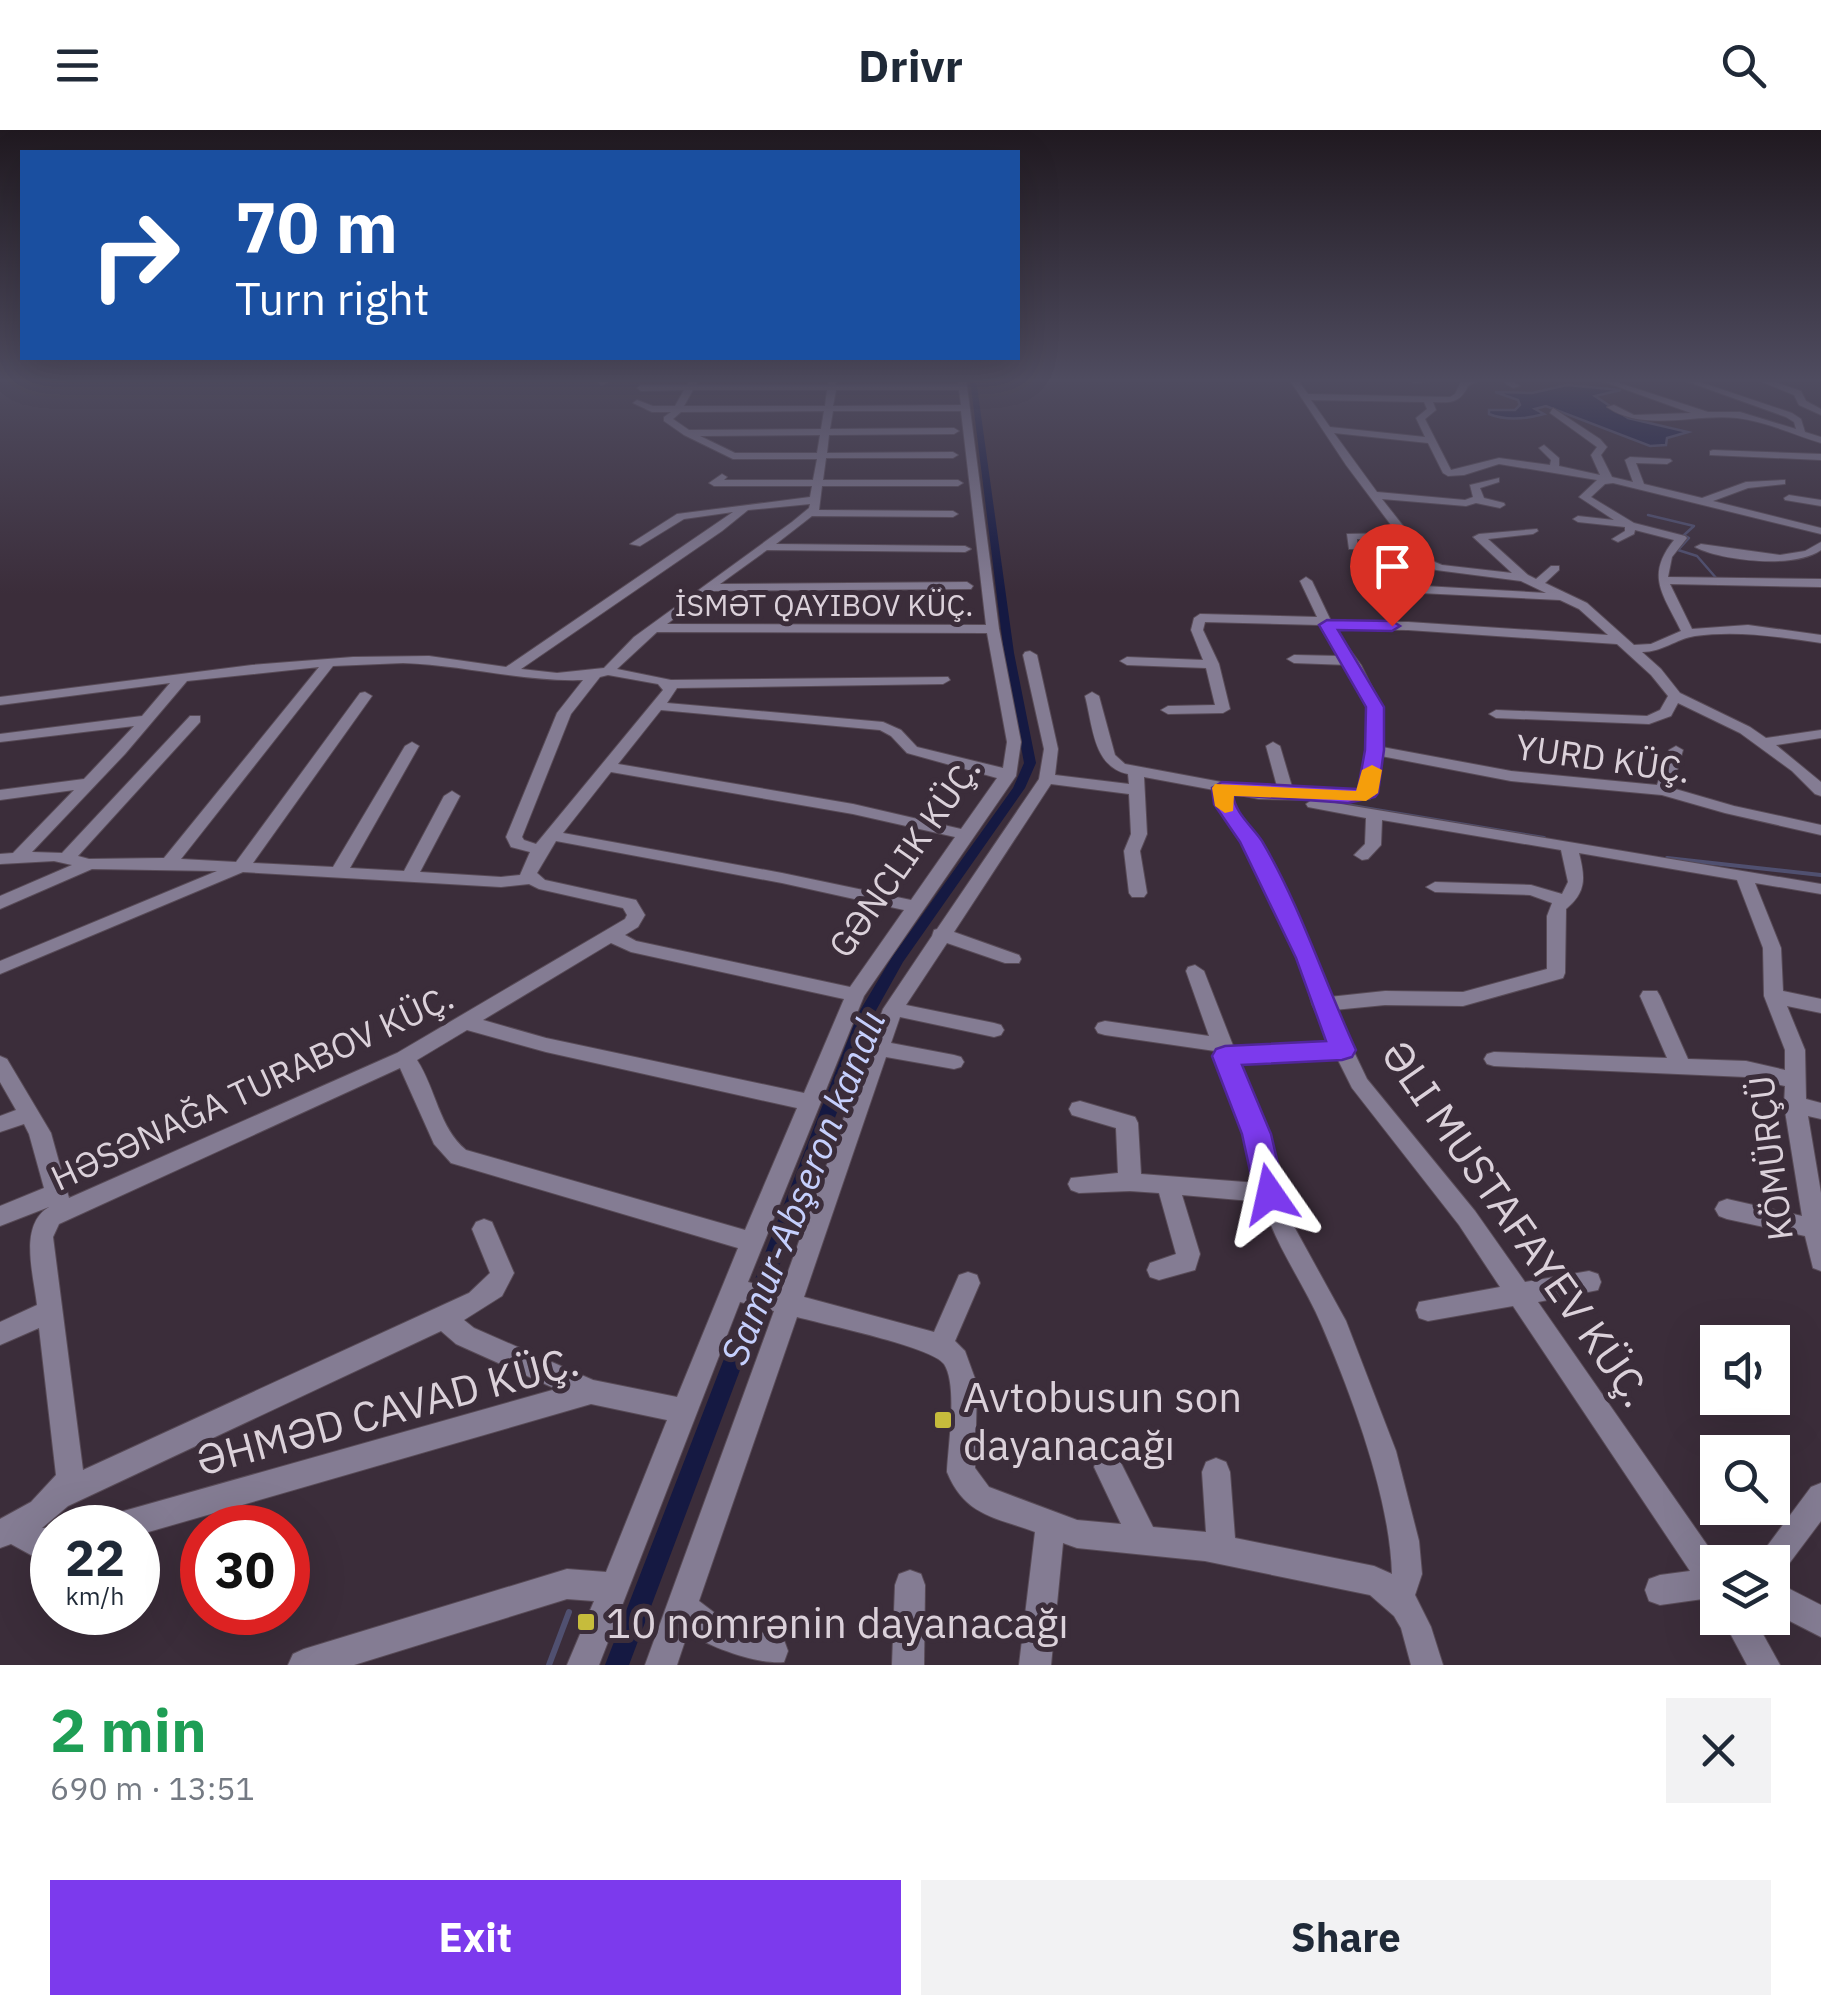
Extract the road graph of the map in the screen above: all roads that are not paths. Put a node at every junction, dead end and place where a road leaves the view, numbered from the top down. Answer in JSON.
{"nodes":[{"id":1,"x":719,"y":451,"type":"edge"},
{"id":2,"x":822,"y":451,"type":"edge"},
{"id":3,"x":964,"y":451,"type":"edge"},
{"id":4,"x":1344,"y":451,"type":"edge"},
{"id":5,"x":1434,"y":451,"type":"edge"},
{"id":6,"x":1547,"y":451,"type":"edge"},
{"id":7,"x":1599,"y":451,"type":"edge"},
{"id":8,"x":1713,"y":452,"type":"dead end"},
{"id":9,"x":953,"y":455,"type":"dead end"},
{"id":10,"x":821,"y":456,"type":"junction"},
{"id":11,"x":1821,"y":456,"type":"edge"},
{"id":12,"x":1667,"y":461,"type":"dead end"},
{"id":13,"x":1554,"y":467,"type":"junction"},
{"id":14,"x":722,"y":476,"type":"dead end"},
{"id":15,"x":1495,"y":480,"type":"dead end"},
{"id":16,"x":1606,"y":481,"type":"junction"},
{"id":17,"x":1781,"y":482,"type":"dead end"},
{"id":18,"x":958,"y":483,"type":"dead end"},
{"id":19,"x":818,"y":484,"type":"junction"},
{"id":20,"x":1641,"y":488,"type":"junction"},
{"id":21,"x":1375,"y":495,"type":"junction"},
{"id":22,"x":1789,"y":498,"type":"dead end"},
{"id":23,"x":816,"y":500,"type":"junction"},
{"id":24,"x":1478,"y":500,"type":"junction"},
{"id":25,"x":1702,"y":502,"type":"junction"},
{"id":26,"x":1821,"y":502,"type":"edge"},
{"id":27,"x":1500,"y":505,"type":"dead end"},
{"id":28,"x":744,"y":506,"type":"junction"},
{"id":29,"x":810,"y":513,"type":"junction"},
{"id":30,"x":953,"y":514,"type":"dead end"},
{"id":31,"x":1578,"y":519,"type":"dead end"},
{"id":32,"x":1629,"y":525,"type":"junction"},
{"id":33,"x":1532,"y":531,"type":"dead end"},
{"id":34,"x":1821,"y":531,"type":"edge"},
{"id":35,"x":1406,"y":536,"type":"junction"},
{"id":36,"x":1618,"y":539,"type":"dead end"},
{"id":37,"x":636,"y":544,"type":"dead end"},
{"id":38,"x":766,"y":547,"type":"junction"},
{"id":39,"x":1353,"y":547,"type":"dead end"},
{"id":40,"x":1702,"y":547,"type":"dead end"},
{"id":41,"x":1820,"y":548,"type":"edge"},
{"id":42,"x":964,"y":549,"type":"dead end"},
{"id":43,"x":1555,"y":568,"type":"dead end"},
{"id":44,"x":1662,"y":580,"type":"junction"},
{"id":45,"x":1306,"y":581,"type":"dead end"},
{"id":46,"x":1530,"y":581,"type":"junction"},
{"id":47,"x":1821,"y":582,"type":"edge"},
{"id":48,"x":967,"y":586,"type":"dead end"},
{"id":49,"x":710,"y":588,"type":"junction"},
{"id":50,"x":1424,"y":590,"type":"dead end"},
{"id":51,"x":1561,"y":596,"type":"junction"},
{"id":52,"x":1326,"y":623,"type":"junction"},
{"id":53,"x":655,"y":628,"type":"junction"},
{"id":54,"x":993,"y":629,"type":"junction"},
{"id":55,"x":1688,"y":632,"type":"junction"},
{"id":56,"x":1821,"y":640,"type":"edge"},
{"id":57,"x":1625,"y":644,"type":"junction"},
{"id":58,"x":1030,"y":655,"type":"dead end"},
{"id":59,"x":1294,"y":659,"type":"dead end"},
{"id":60,"x":1350,"y":660,"type":"junction"},
{"id":61,"x":1126,"y":661,"type":"dead end"},
{"id":62,"x":328,"y":664,"type":"junction"},
{"id":63,"x":1212,"y":664,"type":"junction"},
{"id":64,"x":510,"y":671,"type":"junction"},
{"id":65,"x":601,"y":673,"type":"junction"},
{"id":66,"x":181,"y":679,"type":"junction"},
{"id":67,"x":943,"y":680,"type":"dead end"},
{"id":68,"x":669,"y":684,"type":"junction"},
{"id":69,"x":365,"y":696,"type":"dead end"},
{"id":70,"x":1092,"y":696,"type":"dead end"},
{"id":71,"x":1675,"y":696,"type":"junction"},
{"id":72,"x":0,"y":701,"type":"edge"},
{"id":73,"x":658,"y":706,"type":"junction"},
{"id":74,"x":1168,"y":710,"type":"dead end"},
{"id":75,"x":1496,"y":714,"type":"dead end"},
{"id":76,"x":195,"y":719,"type":"dead end"},
{"id":77,"x":146,"y":720,"type":"junction"},
{"id":78,"x":1821,"y":734,"type":"edge"},
{"id":79,"x":0,"y":738,"type":"edge"},
{"id":80,"x":1763,"y":743,"type":"junction"},
{"id":81,"x":412,"y":746,"type":"dead end"},
{"id":82,"x":1273,"y":746,"type":"dead end"},
{"id":83,"x":1375,"y":750,"type":"junction"},
{"id":84,"x":1676,"y":750,"type":"dead end"},
{"id":85,"x":608,"y":766,"type":"junction"},
{"id":86,"x":1813,"y":775,"type":"edge"},
{"id":87,"x":1008,"y":776,"type":"junction"},
{"id":88,"x":1047,"y":779,"type":"junction"},
{"id":89,"x":1136,"y":782,"type":"junction"},
{"id":90,"x":89,"y":783,"type":"junction"},
{"id":91,"x":1222,"y":788,"type":"junction"},
{"id":92,"x":1663,"y":790,"type":"junction"},
{"id":93,"x":1821,"y":791,"type":"edge"},
{"id":94,"x":1278,"y":793,"type":"junction"},
{"id":95,"x":0,"y":795,"type":"edge"},
{"id":96,"x":452,"y":796,"type":"dead end"},
{"id":97,"x":1374,"y":815,"type":"junction"},
{"id":98,"x":1821,"y":830,"type":"edge"},
{"id":99,"x":967,"y":836,"type":"junction"},
{"id":100,"x":546,"y":843,"type":"junction"},
{"id":101,"x":1569,"y":849,"type":"junction"},
{"id":102,"x":1362,"y":855,"type":"dead end"},
{"id":103,"x":19,"y":856,"type":"junction"},
{"id":104,"x":0,"y":858,"type":"edge"},
{"id":105,"x":66,"y":859,"type":"junction"},
{"id":106,"x":168,"y":862,"type":"junction"},
{"id":107,"x":90,"y":864,"type":"junction"},
{"id":108,"x":242,"y":867,"type":"junction"},
{"id":109,"x":339,"y":872,"type":"junction"},
{"id":110,"x":1744,"y":876,"type":"junction"},
{"id":111,"x":409,"y":877,"type":"junction"},
{"id":112,"x":529,"y":879,"type":"junction"},
{"id":113,"x":1435,"y":887,"type":"dead end"},
{"id":114,"x":1821,"y":889,"type":"edge"},
{"id":115,"x":1138,"y":893,"type":"dead end"},
{"id":116,"x":1566,"y":901,"type":"junction"},
{"id":117,"x":0,"y":903,"type":"edge"},
{"id":118,"x":915,"y":907,"type":"junction"},
{"id":119,"x":940,"y":934,"type":"junction"},
{"id":120,"x":613,"y":937,"type":"junction"},
{"id":121,"x":1012,"y":959,"type":"dead end"},
{"id":122,"x":0,"y":968,"type":"edge"},
{"id":123,"x":1195,"y":972,"type":"dead end"},
{"id":124,"x":855,"y":994,"type":"junction"},
{"id":125,"x":1650,"y":996,"type":"dead end"},
{"id":126,"x":1774,"y":996,"type":"junction"},
{"id":127,"x":1322,"y":1004,"type":"junction"},
{"id":128,"x":1821,"y":1006,"type":"edge"},
{"id":129,"x":893,"y":1009,"type":"junction"},
{"id":130,"x":469,"y":1023,"type":"junction"},
{"id":131,"x":1105,"y":1028,"type":"dead end"},
{"id":132,"x":994,"y":1030,"type":"dead end"},
{"id":133,"x":878,"y":1048,"type":"junction"},
{"id":134,"x":1224,"y":1050,"type":"junction"},
{"id":135,"x":1342,"y":1050,"type":"junction"},
{"id":136,"x":404,"y":1058,"type":"junction"},
{"id":137,"x":1494,"y":1059,"type":"dead end"},
{"id":138,"x":954,"y":1062,"type":"dead end"},
{"id":139,"x":0,"y":1066,"type":"edge"},
{"id":140,"x":1681,"y":1067,"type":"junction"},
{"id":141,"x":1793,"y":1080,"type":"junction"},
{"id":142,"x":811,"y":1104,"type":"junction"},
{"id":143,"x":1795,"y":1105,"type":"junction"},
{"id":144,"x":1080,"y":1109,"type":"dead end"},
{"id":145,"x":1821,"y":1110,"type":"edge"},
{"id":146,"x":29,"y":1114,"type":"junction"},
{"id":147,"x":0,"y":1124,"type":"edge"},
{"id":148,"x":1130,"y":1182,"type":"junction"},
{"id":149,"x":1080,"y":1184,"type":"dead end"},
{"id":150,"x":1167,"y":1184,"type":"junction"},
{"id":151,"x":1270,"y":1194,"type":"junction"},
{"id":152,"x":60,"y":1200,"type":"junction"},
{"id":153,"x":1727,"y":1210,"type":"dead end"},
{"id":154,"x":0,"y":1216,"type":"edge"},
{"id":155,"x":1813,"y":1228,"type":"junction"},
{"id":156,"x":484,"y":1229,"type":"dead end"},
{"id":157,"x":752,"y":1242,"type":"junction"},
{"id":158,"x":1821,"y":1261,"type":"edge"},
{"id":159,"x":1159,"y":1270,"type":"dead end"},
{"id":160,"x":1589,"y":1282,"type":"dead end"},
{"id":161,"x":968,"y":1283,"type":"dead end"},
{"id":162,"x":742,"y":1291,"type":"junction"},
{"id":163,"x":1522,"y":1296,"type":"junction"},
{"id":164,"x":784,"y":1300,"type":"junction"},
{"id":165,"x":1428,"y":1310,"type":"dead end"},
{"id":166,"x":48,"y":1312,"type":"junction"},
{"id":167,"x":443,"y":1318,"type":"junction"},
{"id":168,"x":0,"y":1334,"type":"edge"},
{"id":169,"x":941,"y":1345,"type":"junction"},
{"id":170,"x":591,"y":1392,"type":"junction"},
{"id":171,"x":685,"y":1410,"type":"junction"},
{"id":172,"x":1108,"y":1467,"type":"dead end"},
{"id":173,"x":1216,"y":1472,"type":"dead end"},
{"id":174,"x":62,"y":1494,"type":"junction"},
{"id":175,"x":1821,"y":1496,"type":"edge"},
{"id":176,"x":160,"y":1515,"type":"edge"},
{"id":177,"x":1050,"y":1526,"type":"junction"},
{"id":178,"x":8,"y":1530,"type":"edge"},
{"id":179,"x":1143,"y":1538,"type":"junction"},
{"id":180,"x":1785,"y":1545,"type":"edge"},
{"id":181,"x":1222,"y":1550,"type":"junction"},
{"id":182,"x":1700,"y":1561,"type":"edge"},
{"id":183,"x":910,"y":1585,"type":"dead end"},
{"id":184,"x":1700,"y":1586,"type":"edge"},
{"id":185,"x":613,"y":1587,"type":"junction"},
{"id":186,"x":1660,"y":1590,"type":"dead end"},
{"id":187,"x":1400,"y":1596,"type":"junction"},
{"id":188,"x":1790,"y":1605,"type":"edge"},
{"id":189,"x":684,"y":1607,"type":"junction"},
{"id":190,"x":1821,"y":1622,"type":"edge"},
{"id":191,"x":1747,"y":1635,"type":"edge"},
{"id":192,"x":773,"y":1651,"type":"dead end"},
{"id":193,"x":304,"y":1665,"type":"edge"},
{"id":194,"x":583,"y":1665,"type":"edge"},
{"id":195,"x":661,"y":1665,"type":"edge"},
{"id":196,"x":908,"y":1665,"type":"edge"},
{"id":197,"x":1034,"y":1665,"type":"edge"},
{"id":198,"x":1427,"y":1665,"type":"edge"},
{"id":199,"x":1764,"y":1665,"type":"edge"}],
"edges":[{"from":1,"to":10,"type":"street"},
{"from":2,"to":10,"type":"street"},
{"from":3,"to":54,"type":"street","name":"GƏNCLIK KÜÇ."},
{"from":4,"to":21,"type":"street"},
{"from":5,"to":13,"type":"street"},
{"from":6,"to":13,"type":"street"},
{"from":7,"to":16,"type":"street"},
{"from":8,"to":11,"type":"street"},
{"from":9,"to":10,"type":"street"},
{"from":10,"to":19,"type":"street"},
{"from":12,"to":20,"type":"street"},
{"from":13,"to":16,"type":"street"},
{"from":14,"to":19,"type":"street"},
{"from":15,"to":24,"type":"street"},
{"from":16,"to":20,"type":"street"},
{"from":16,"to":32,"type":"street"},
{"from":17,"to":25,"type":"street"},
{"from":18,"to":19,"type":"street"},
{"from":19,"to":23,"type":"street"},
{"from":20,"to":25,"type":"street"},
{"from":21,"to":24,"type":"street"},
{"from":21,"to":35,"type":"street"},
{"from":22,"to":26,"type":"street"},
{"from":23,"to":28,"type":"street"},
{"from":23,"to":29,"type":"street"},
{"from":24,"to":27,"type":"street"},
{"from":25,"to":34,"type":"street"},
{"from":28,"to":37,"type":"street"},
{"from":28,"to":64,"type":"street"},
{"from":29,"to":30,"type":"street"},
{"from":29,"to":38,"type":"street"},
{"from":31,"to":32,"type":"street"},
{"from":32,"to":36,"type":"street"},
{"from":32,"to":44,"type":"street"},
{"from":33,"to":46,"type":"street"},
{"from":35,"to":39,"type":"street"},
{"from":35,"to":46,"type":"street"},
{"from":38,"to":42,"type":"street"},
{"from":38,"to":49,"type":"street"},
{"from":40,"to":41,"type":"street"},
{"from":43,"to":46,"type":"street"},
{"from":44,"to":47,"type":"street"},
{"from":44,"to":55,"type":"street"},
{"from":45,"to":52,"type":"street"},
{"from":46,"to":51,"type":"street"},
{"from":48,"to":49,"type":"street"},
{"from":49,"to":53,"type":"street"},
{"from":50,"to":51,"type":"street"},
{"from":51,"to":57,"type":"street"},
{"from":52,"to":57,"type":"street"},
{"from":52,"to":60,"type":"street"},
{"from":52,"to":63,"type":"street"},
{"from":53,"to":54,"type":"street"},
{"from":53,"to":65,"type":"street"},
{"from":54,"to":87,"type":"street","name":"GƏNCLIK KÜÇ."},
{"from":55,"to":56,"type":"street"},
{"from":55,"to":57,"type":"street"},
{"from":57,"to":71,"type":"street"},
{"from":58,"to":88,"type":"street"},
{"from":59,"to":60,"type":"street"},
{"from":60,"to":83,"type":"street"},
{"from":61,"to":63,"type":"street"},
{"from":62,"to":64,"type":"street"},
{"from":62,"to":66,"type":"street"},
{"from":62,"to":106,"type":"street"},
{"from":63,"to":74,"type":"street"},
{"from":64,"to":65,"type":"street"},
{"from":65,"to":68,"type":"street"},
{"from":65,"to":100,"type":"street"},
{"from":66,"to":72,"type":"street"},
{"from":66,"to":77,"type":"street"},
{"from":67,"to":68,"type":"street"},
{"from":68,"to":73,"type":"street"},
{"from":69,"to":108,"type":"street"},
{"from":70,"to":89,"type":"street"},
{"from":71,"to":75,"type":"street"},
{"from":71,"to":80,"type":"street"},
{"from":73,"to":85,"type":"street"},
{"from":73,"to":87,"type":"street"},
{"from":76,"to":105,"type":"street"},
{"from":77,"to":79,"type":"street"},
{"from":77,"to":90,"type":"street"},
{"from":78,"to":80,"type":"street"},
{"from":80,"to":86,"type":"street"},
{"from":81,"to":109,"type":"street"},
{"from":82,"to":94,"type":"street"},
{"from":83,"to":92,"type":"street","name":"YURD KÜÇ."},
{"from":83,"to":94,"type":"street"},
{"from":84,"to":92,"type":"street"},
{"from":85,"to":99,"type":"street"},
{"from":85,"to":100,"type":"street"},
{"from":86,"to":93,"type":"street"},
{"from":87,"to":99,"type":"street","name":"GƏNCLIK KÜÇ."},
{"from":88,"to":89,"type":"street"},
{"from":88,"to":119,"type":"street"},
{"from":89,"to":91,"type":"street"},
{"from":89,"to":115,"type":"street"},
{"from":90,"to":95,"type":"street"},
{"from":90,"to":103,"type":"street"},
{"from":91,"to":94,"type":"street"},
{"from":91,"to":127,"type":"street","name":"ƏLI MUSTAFAYEV KÜÇ."},
{"from":92,"to":98,"type":"street","name":"YURD KÜÇ."},
{"from":94,"to":97,"type":"street"},
{"from":96,"to":111,"type":"street"},
{"from":97,"to":101,"type":"street"},
{"from":97,"to":102,"type":"street"},
{"from":99,"to":118,"type":"street","name":"GƏNCLIK KÜÇ."},
{"from":100,"to":112,"type":"street"},
{"from":100,"to":118,"type":"street"},
{"from":101,"to":110,"type":"street"},
{"from":101,"to":116,"type":"street"},
{"from":103,"to":104,"type":"street"},
{"from":103,"to":105,"type":"street"},
{"from":105,"to":107,"type":"street"},
{"from":106,"to":107,"type":"street"},
{"from":106,"to":108,"type":"street"},
{"from":107,"to":117,"type":"street"},
{"from":108,"to":109,"type":"street"},
{"from":108,"to":122,"type":"street"},
{"from":109,"to":111,"type":"street"},
{"from":110,"to":114,"type":"street"},
{"from":110,"to":126,"type":"street","name":"KÖMÜRÇÜ"},
{"from":111,"to":112,"type":"street"},
{"from":112,"to":120,"type":"street"},
{"from":113,"to":116,"type":"street"},
{"from":116,"to":127,"type":"street"},
{"from":118,"to":124,"type":"street","name":"GƏNCLIK KÜÇ."},
{"from":119,"to":121,"type":"street"},
{"from":119,"to":129,"type":"street"},
{"from":120,"to":124,"type":"street"},
{"from":120,"to":130,"type":"street","name":"HƏSƏNAĞA TURABOV KÜÇ."},
{"from":123,"to":134,"type":"street"},
{"from":124,"to":142,"type":"street","name":"GƏNCLIK KÜÇ."},
{"from":125,"to":140,"type":"street"},
{"from":126,"to":128,"type":"street"},
{"from":126,"to":141,"type":"street","name":"KÖMÜRÇÜ"},
{"from":127,"to":135,"type":"street","name":"ƏLI MUSTAFAYEV KÜÇ."},
{"from":129,"to":132,"type":"street"},
{"from":129,"to":133,"type":"street"},
{"from":130,"to":136,"type":"street","name":"HƏSƏNAĞA TURABOV KÜÇ."},
{"from":130,"to":142,"type":"street"},
{"from":131,"to":134,"type":"street"},
{"from":133,"to":138,"type":"street"},
{"from":133,"to":164,"type":"street"},
{"from":134,"to":135,"type":"street"},
{"from":134,"to":151,"type":"street"},
{"from":135,"to":163,"type":"street","name":"ƏLI MUSTAFAYEV KÜÇ."},
{"from":136,"to":152,"type":"street","name":"HƏSƏNAĞA TURABOV KÜÇ."},
{"from":136,"to":157,"type":"street"},
{"from":137,"to":140,"type":"street"},
{"from":139,"to":146,"type":"street"},
{"from":140,"to":141,"type":"street"},
{"from":141,"to":143,"type":"street","name":"KÖMÜRÇÜ"},
{"from":142,"to":157,"type":"street","name":"GƏNCLIK KÜÇ."},
{"from":143,"to":145,"type":"street"},
{"from":143,"to":155,"type":"street","name":"KÖMÜRÇÜ"},
{"from":144,"to":148,"type":"street"},
{"from":146,"to":147,"type":"street"},
{"from":146,"to":152,"type":"street"},
{"from":148,"to":149,"type":"street"},
{"from":148,"to":150,"type":"street"},
{"from":150,"to":151,"type":"street"},
{"from":150,"to":159,"type":"street"},
{"from":151,"to":187,"type":"street"},
{"from":152,"to":154,"type":"street"},
{"from":152,"to":166,"type":"street","name":"HƏSƏNAĞA TURABOV KÜÇ."},
{"from":153,"to":155,"type":"street"},
{"from":155,"to":158,"type":"street","name":"KÖMÜRÇÜ"},
{"from":156,"to":167,"type":"street"},
{"from":157,"to":162,"type":"street","name":"GƏNCLIK KÜÇ."},
{"from":160,"to":163,"type":"street"},
{"from":161,"to":169,"type":"street"},
{"from":162,"to":164,"type":"street"},
{"from":162,"to":171,"type":"street"},
{"from":163,"to":165,"type":"street"},
{"from":163,"to":182,"type":"street","name":"ƏLI MUSTAFAYEV KÜÇ."},
{"from":164,"to":169,"type":"street"},
{"from":164,"to":189,"type":"street"},
{"from":166,"to":168,"type":"street"},
{"from":166,"to":174,"type":"street","name":"HƏSƏNAĞA TURABOV KÜÇ."},
{"from":167,"to":170,"type":"street"},
{"from":167,"to":174,"type":"street"},
{"from":169,"to":177,"type":"street"},
{"from":170,"to":171,"type":"street","name":"ƏHMƏD CAVAD KÜÇ."},
{"from":170,"to":176,"type":"street","name":"ƏHMƏD CAVAD KÜÇ."},
{"from":171,"to":185,"type":"street"},
{"from":172,"to":179,"type":"street"},
{"from":173,"to":181,"type":"street"},
{"from":174,"to":178,"type":"street"},
{"from":175,"to":180,"type":"street"},
{"from":177,"to":179,"type":"street"},
{"from":177,"to":197,"type":"street"},
{"from":179,"to":181,"type":"street"},
{"from":181,"to":187,"type":"street"},
{"from":183,"to":196,"type":"street"},
{"from":184,"to":186,"type":"street"},
{"from":185,"to":193,"type":"street"},
{"from":185,"to":194,"type":"street"},
{"from":187,"to":198,"type":"street"},
{"from":188,"to":190,"type":"street"},
{"from":189,"to":192,"type":"street"},
{"from":189,"to":195,"type":"street"},
{"from":191,"to":199,"type":"street"}]}
